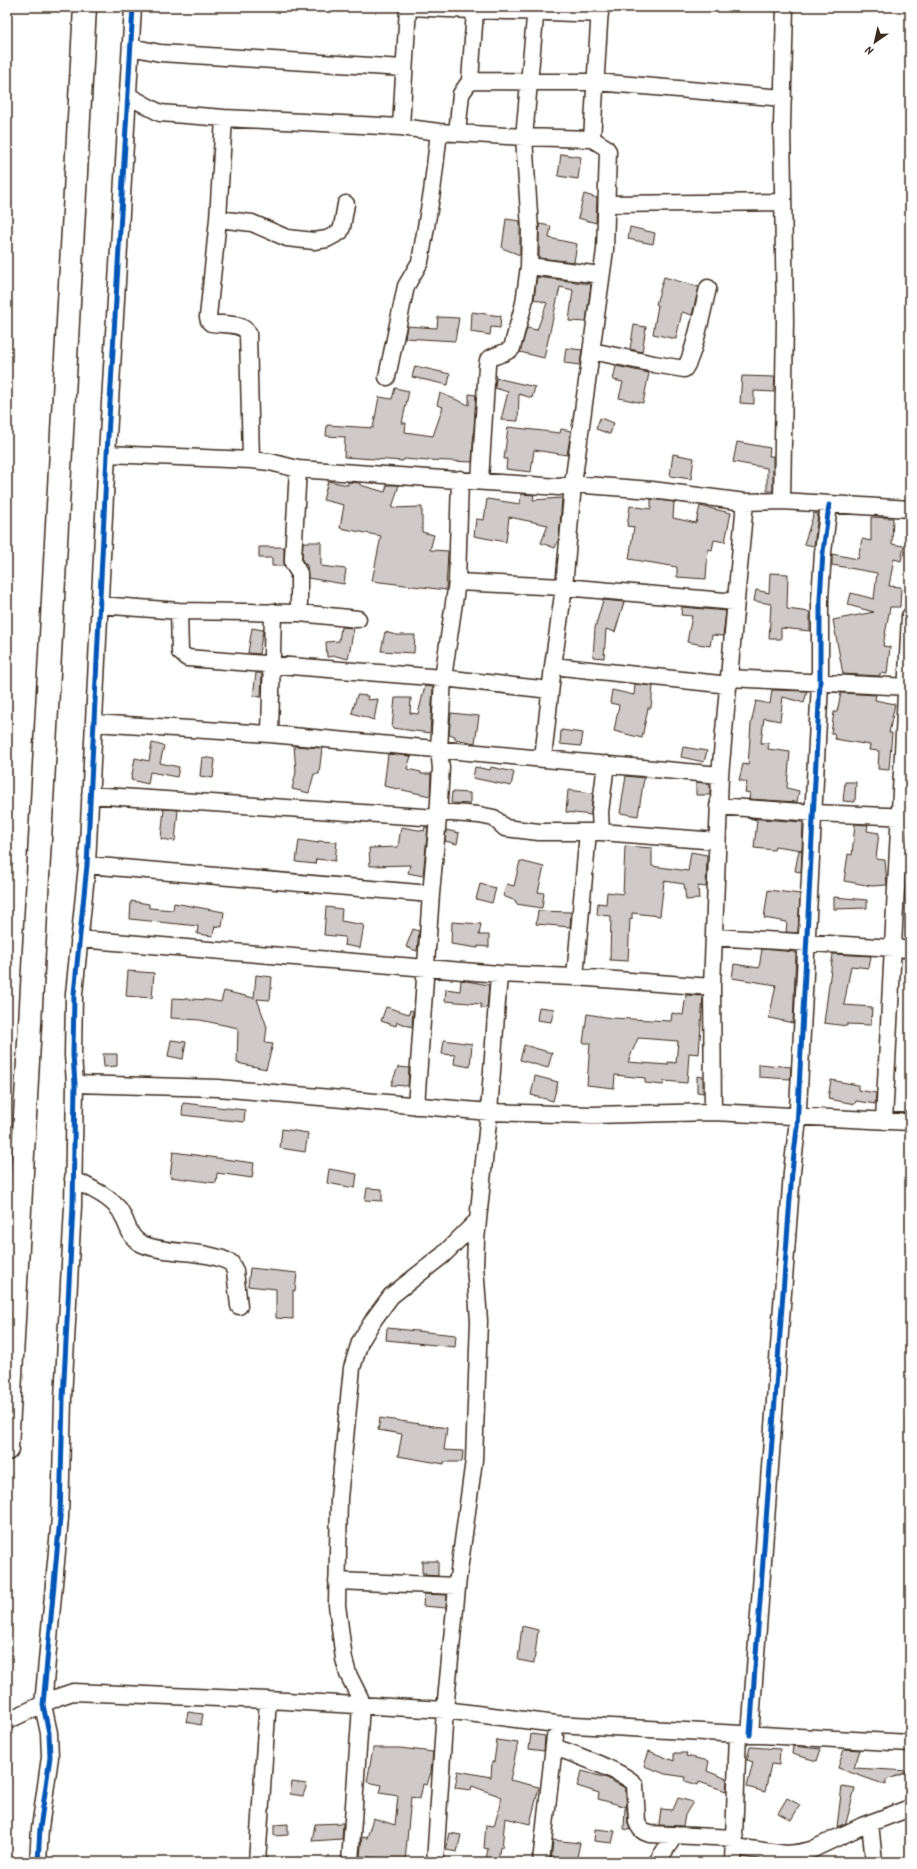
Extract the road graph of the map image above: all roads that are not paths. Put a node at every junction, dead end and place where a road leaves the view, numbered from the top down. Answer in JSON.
{"nodes":[{"id":1,"x":85,"y":7,"type":"edge"},
{"id":2,"x":133,"y":7,"type":"edge"},
{"id":3,"x":409,"y":7,"type":"edge"},
{"id":4,"x":785,"y":7,"type":"edge"},
{"id":5,"x":536,"y":9,"type":"edge"},
{"id":6,"x":475,"y":11,"type":"junction"},
{"id":7,"x":600,"y":11,"type":"edge"},
{"id":8,"x":131,"y":47,"type":"junction"},
{"id":9,"x":403,"y":68,"type":"junction"},
{"id":10,"x":528,"y":80,"type":"junction"},
{"id":11,"x":470,"y":81,"type":"junction"},
{"id":12,"x":596,"y":82,"type":"junction"},
{"id":13,"x":128,"y":96,"type":"junction"},
{"id":14,"x":783,"y":98,"type":"junction"},
{"id":15,"x":224,"y":118,"type":"junction"},
{"id":16,"x":400,"y":127,"type":"junction"},
{"id":17,"x":439,"y":132,"type":"junction"},
{"id":18,"x":457,"y":133,"type":"junction"},
{"id":19,"x":524,"y":137,"type":"junction"},
{"id":20,"x":592,"y":139,"type":"junction"},
{"id":21,"x":783,"y":202,"type":"junction"},
{"id":22,"x":346,"y":204,"type":"dead end"},
{"id":23,"x":607,"y":204,"type":"junction"},
{"id":24,"x":218,"y":219,"type":"junction"},
{"id":25,"x":530,"y":266,"type":"junction"},
{"id":26,"x":601,"y":275,"type":"junction"},
{"id":27,"x":708,"y":288,"type":"dead end"},
{"id":28,"x":592,"y":351,"type":"junction"},
{"id":29,"x":387,"y":377,"type":"dead end"},
{"id":30,"x":107,"y":454,"type":"junction"},
{"id":31,"x":251,"y":460,"type":"junction"},
{"id":32,"x":298,"y":469,"type":"junction"},
{"id":33,"x":460,"y":479,"type":"junction"},
{"id":34,"x":480,"y":480,"type":"junction"},
{"id":35,"x":573,"y":484,"type":"junction"},
{"id":36,"x":782,"y":501,"type":"junction"},
{"id":37,"x":745,"y":502,"type":"junction"},
{"id":38,"x":829,"y":505,"type":"junction"},
{"id":39,"x":910,"y":509,"type":"edge"},
{"id":40,"x":457,"y":582,"type":"junction"},
{"id":41,"x":564,"y":588,"type":"junction"},
{"id":42,"x":736,"y":602,"type":"junction"},
{"id":43,"x":99,"y":605,"type":"junction"},
{"id":44,"x":179,"y":611,"type":"junction"},
{"id":45,"x":273,"y":612,"type":"junction"},
{"id":46,"x":299,"y":613,"type":"junction"},
{"id":47,"x":910,"y":616,"type":"edge"},
{"id":48,"x":358,"y":619,"type":"dead end"},
{"id":49,"x":271,"y":665,"type":"junction"},
{"id":50,"x":553,"y":666,"type":"junction"},
{"id":51,"x":443,"y":678,"type":"junction"},
{"id":52,"x":729,"y":682,"type":"junction"},
{"id":53,"x":820,"y":683,"type":"junction"},
{"id":54,"x":908,"y":687,"type":"edge"},
{"id":55,"x":550,"y":690,"type":"junction"},
{"id":56,"x":94,"y":722,"type":"junction"},
{"id":57,"x":270,"y":734,"type":"junction"},
{"id":58,"x":439,"y":750,"type":"junction"},
{"id":59,"x":543,"y":758,"type":"junction"},
{"id":60,"x":606,"y":764,"type":"junction"},
{"id":61,"x":720,"y":775,"type":"junction"},
{"id":62,"x":90,"y":795,"type":"junction"},
{"id":63,"x":718,"y":806,"type":"junction"},
{"id":64,"x":814,"y":813,"type":"junction"},
{"id":65,"x":439,"y":815,"type":"junction"},
{"id":66,"x":905,"y":817,"type":"edge"},
{"id":67,"x":595,"y":832,"type":"junction"},
{"id":68,"x":717,"y":841,"type":"junction"},
{"id":69,"x":87,"y":866,"type":"junction"},
{"id":70,"x":431,"y":894,"type":"junction"},
{"id":71,"x":714,"y":937,"type":"junction"},
{"id":72,"x":79,"y":939,"type":"junction"},
{"id":73,"x":807,"y":943,"type":"junction"},
{"id":74,"x":894,"y":948,"type":"junction"},
{"id":75,"x":910,"y":949,"type":"edge"},
{"id":76,"x":425,"y":968,"type":"junction"},
{"id":77,"x":499,"y":974,"type":"junction"},
{"id":78,"x":576,"y":977,"type":"junction"},
{"id":79,"x":712,"y":987,"type":"junction"},
{"id":80,"x":75,"y":1084,"type":"junction"},
{"id":81,"x":416,"y":1106,"type":"junction"},
{"id":82,"x":489,"y":1112,"type":"junction"},
{"id":83,"x":712,"y":1112,"type":"junction"},
{"id":84,"x":798,"y":1116,"type":"junction"},
{"id":85,"x":884,"y":1121,"type":"junction"},
{"id":86,"x":910,"y":1122,"type":"edge"},
{"id":87,"x":73,"y":1179,"type":"junction"},
{"id":88,"x":478,"y":1220,"type":"junction"},
{"id":89,"x":239,"y":1306,"type":"dead end"},
{"id":90,"x":7,"y":1449,"type":"edge"},
{"id":91,"x":337,"y":1581,"type":"junction"},
{"id":92,"x":457,"y":1586,"type":"junction"},
{"id":93,"x":268,"y":1700,"type":"junction"},
{"id":94,"x":43,"y":1705,"type":"junction"},
{"id":95,"x":362,"y":1706,"type":"junction"},
{"id":96,"x":445,"y":1710,"type":"junction"},
{"id":97,"x":7,"y":1721,"type":"edge"},
{"id":98,"x":556,"y":1724,"type":"junction"},
{"id":99,"x":744,"y":1735,"type":"junction"},
{"id":100,"x":910,"y":1744,"type":"edge"},
{"id":101,"x":554,"y":1746,"type":"junction"},
{"id":102,"x":910,"y":1808,"type":"edge"},
{"id":103,"x":870,"y":1823,"type":"junction"},
{"id":104,"x":675,"y":1835,"type":"junction"},
{"id":105,"x":734,"y":1849,"type":"edge"},
{"id":106,"x":797,"y":1858,"type":"edge"},
{"id":107,"x":439,"y":1861,"type":"edge"},
{"id":108,"x":38,"y":1862,"type":"edge"},
{"id":109,"x":258,"y":1862,"type":"edge"},
{"id":110,"x":350,"y":1862,"type":"edge"},
{"id":111,"x":541,"y":1862,"type":"edge"},
{"id":112,"x":657,"y":1862,"type":"edge"},
{"id":113,"x":874,"y":1862,"type":"edge"}],
"edges":[{"from":1,"to":90,"type":"street"},
{"from":2,"to":8,"type":"street"},
{"from":3,"to":6,"type":"street"},
{"from":3,"to":9,"type":"street"},
{"from":4,"to":14,"type":"street"},
{"from":5,"to":6,"type":"street"},
{"from":5,"to":7,"type":"street"},
{"from":5,"to":10,"type":"street"},
{"from":6,"to":11,"type":"street"},
{"from":7,"to":12,"type":"street"},
{"from":8,"to":9,"type":"street"},
{"from":8,"to":13,"type":"street"},
{"from":9,"to":16,"type":"street"},
{"from":10,"to":11,"type":"street"},
{"from":10,"to":12,"type":"street"},
{"from":10,"to":19,"type":"street"},
{"from":11,"to":18,"type":"street"},
{"from":12,"to":14,"type":"street"},
{"from":12,"to":20,"type":"street"},
{"from":13,"to":15,"type":"street"},
{"from":13,"to":30,"type":"street"},
{"from":14,"to":21,"type":"street"},
{"from":15,"to":16,"type":"street"},
{"from":15,"to":24,"type":"street"},
{"from":16,"to":17,"type":"street"},
{"from":17,"to":18,"type":"street"},
{"from":17,"to":29,"type":"street"},
{"from":18,"to":19,"type":"street"},
{"from":19,"to":20,"type":"street"},
{"from":19,"to":25,"type":"street"},
{"from":20,"to":23,"type":"street"},
{"from":21,"to":23,"type":"street"},
{"from":21,"to":36,"type":"street"},
{"from":22,"to":24,"type":"street"},
{"from":23,"to":26,"type":"street"},
{"from":24,"to":31,"type":"street"},
{"from":25,"to":26,"type":"street"},
{"from":25,"to":34,"type":"street"},
{"from":26,"to":28,"type":"street"},
{"from":27,"to":28,"type":"street"},
{"from":28,"to":35,"type":"street"},
{"from":30,"to":31,"type":"street"},
{"from":30,"to":43,"type":"street"},
{"from":31,"to":32,"type":"street"},
{"from":32,"to":33,"type":"street"},
{"from":32,"to":46,"type":"street"},
{"from":33,"to":34,"type":"street"},
{"from":33,"to":40,"type":"street"},
{"from":34,"to":35,"type":"street"},
{"from":35,"to":37,"type":"street"},
{"from":35,"to":41,"type":"street"},
{"from":36,"to":37,"type":"street"},
{"from":36,"to":38,"type":"street"},
{"from":37,"to":42,"type":"street"},
{"from":38,"to":39,"type":"street"},
{"from":38,"to":53,"type":"street"},
{"from":40,"to":41,"type":"street"},
{"from":40,"to":51,"type":"street"},
{"from":41,"to":42,"type":"street"},
{"from":41,"to":50,"type":"street"},
{"from":42,"to":52,"type":"street"},
{"from":43,"to":44,"type":"street"},
{"from":43,"to":56,"type":"street"},
{"from":44,"to":45,"type":"street"},
{"from":44,"to":49,"type":"street"},
{"from":45,"to":46,"type":"street"},
{"from":45,"to":49,"type":"street"},
{"from":46,"to":48,"type":"street"},
{"from":47,"to":54,"type":"street"},
{"from":49,"to":51,"type":"street"},
{"from":49,"to":57,"type":"street"},
{"from":50,"to":52,"type":"street"},
{"from":50,"to":55,"type":"street"},
{"from":51,"to":55,"type":"street"},
{"from":51,"to":58,"type":"street"},
{"from":52,"to":53,"type":"street"},
{"from":52,"to":61,"type":"street"},
{"from":53,"to":54,"type":"street"},
{"from":53,"to":64,"type":"street"},
{"from":54,"to":66,"type":"street"},
{"from":55,"to":59,"type":"street"},
{"from":56,"to":57,"type":"street"},
{"from":56,"to":62,"type":"street"},
{"from":57,"to":58,"type":"street"},
{"from":58,"to":59,"type":"street"},
{"from":58,"to":65,"type":"street"},
{"from":59,"to":60,"type":"street"},
{"from":60,"to":61,"type":"street"},
{"from":60,"to":67,"type":"street"},
{"from":61,"to":63,"type":"street"},
{"from":62,"to":65,"type":"street"},
{"from":62,"to":69,"type":"street"},
{"from":63,"to":64,"type":"street"},
{"from":63,"to":68,"type":"street"},
{"from":64,"to":66,"type":"street"},
{"from":64,"to":73,"type":"street"},
{"from":65,"to":67,"type":"street"},
{"from":65,"to":70,"type":"street"},
{"from":66,"to":74,"type":"street"},
{"from":67,"to":68,"type":"street"},
{"from":67,"to":78,"type":"street"},
{"from":68,"to":71,"type":"street"},
{"from":69,"to":70,"type":"street"},
{"from":69,"to":72,"type":"street"},
{"from":70,"to":76,"type":"street"},
{"from":71,"to":73,"type":"street"},
{"from":71,"to":79,"type":"street"},
{"from":72,"to":76,"type":"street"},
{"from":72,"to":80,"type":"street"},
{"from":73,"to":74,"type":"street"},
{"from":73,"to":84,"type":"street"},
{"from":74,"to":75,"type":"street"},
{"from":74,"to":85,"type":"street"},
{"from":76,"to":77,"type":"street"},
{"from":76,"to":81,"type":"street"},
{"from":77,"to":78,"type":"street"},
{"from":77,"to":82,"type":"street"},
{"from":78,"to":79,"type":"street"},
{"from":79,"to":83,"type":"street"},
{"from":80,"to":81,"type":"street"},
{"from":80,"to":87,"type":"street"},
{"from":81,"to":82,"type":"street"},
{"from":82,"to":83,"type":"street"},
{"from":82,"to":88,"type":"street"},
{"from":83,"to":84,"type":"street"},
{"from":84,"to":85,"type":"street"},
{"from":84,"to":99,"type":"street"},
{"from":85,"to":86,"type":"street"},
{"from":87,"to":89,"type":"street"},
{"from":87,"to":94,"type":"street"},
{"from":88,"to":91,"type":"street"},
{"from":88,"to":92,"type":"street"},
{"from":91,"to":92,"type":"street"},
{"from":91,"to":95,"type":"street"},
{"from":92,"to":96,"type":"street"},
{"from":93,"to":94,"type":"street"},
{"from":93,"to":95,"type":"street"},
{"from":93,"to":109,"type":"street"},
{"from":94,"to":97,"type":"street"},
{"from":94,"to":108,"type":"street"},
{"from":95,"to":96,"type":"street"},
{"from":95,"to":110,"type":"street"},
{"from":96,"to":98,"type":"street"},
{"from":96,"to":107,"type":"street"},
{"from":98,"to":99,"type":"street"},
{"from":98,"to":101,"type":"street"},
{"from":99,"to":100,"type":"street"},
{"from":99,"to":105,"type":"street"},
{"from":101,"to":104,"type":"street"},
{"from":101,"to":111,"type":"street"},
{"from":102,"to":103,"type":"street"},
{"from":103,"to":106,"type":"street"},
{"from":103,"to":113,"type":"street"},
{"from":104,"to":105,"type":"street"},
{"from":104,"to":112,"type":"street"},
{"from":105,"to":106,"type":"street"}]}
